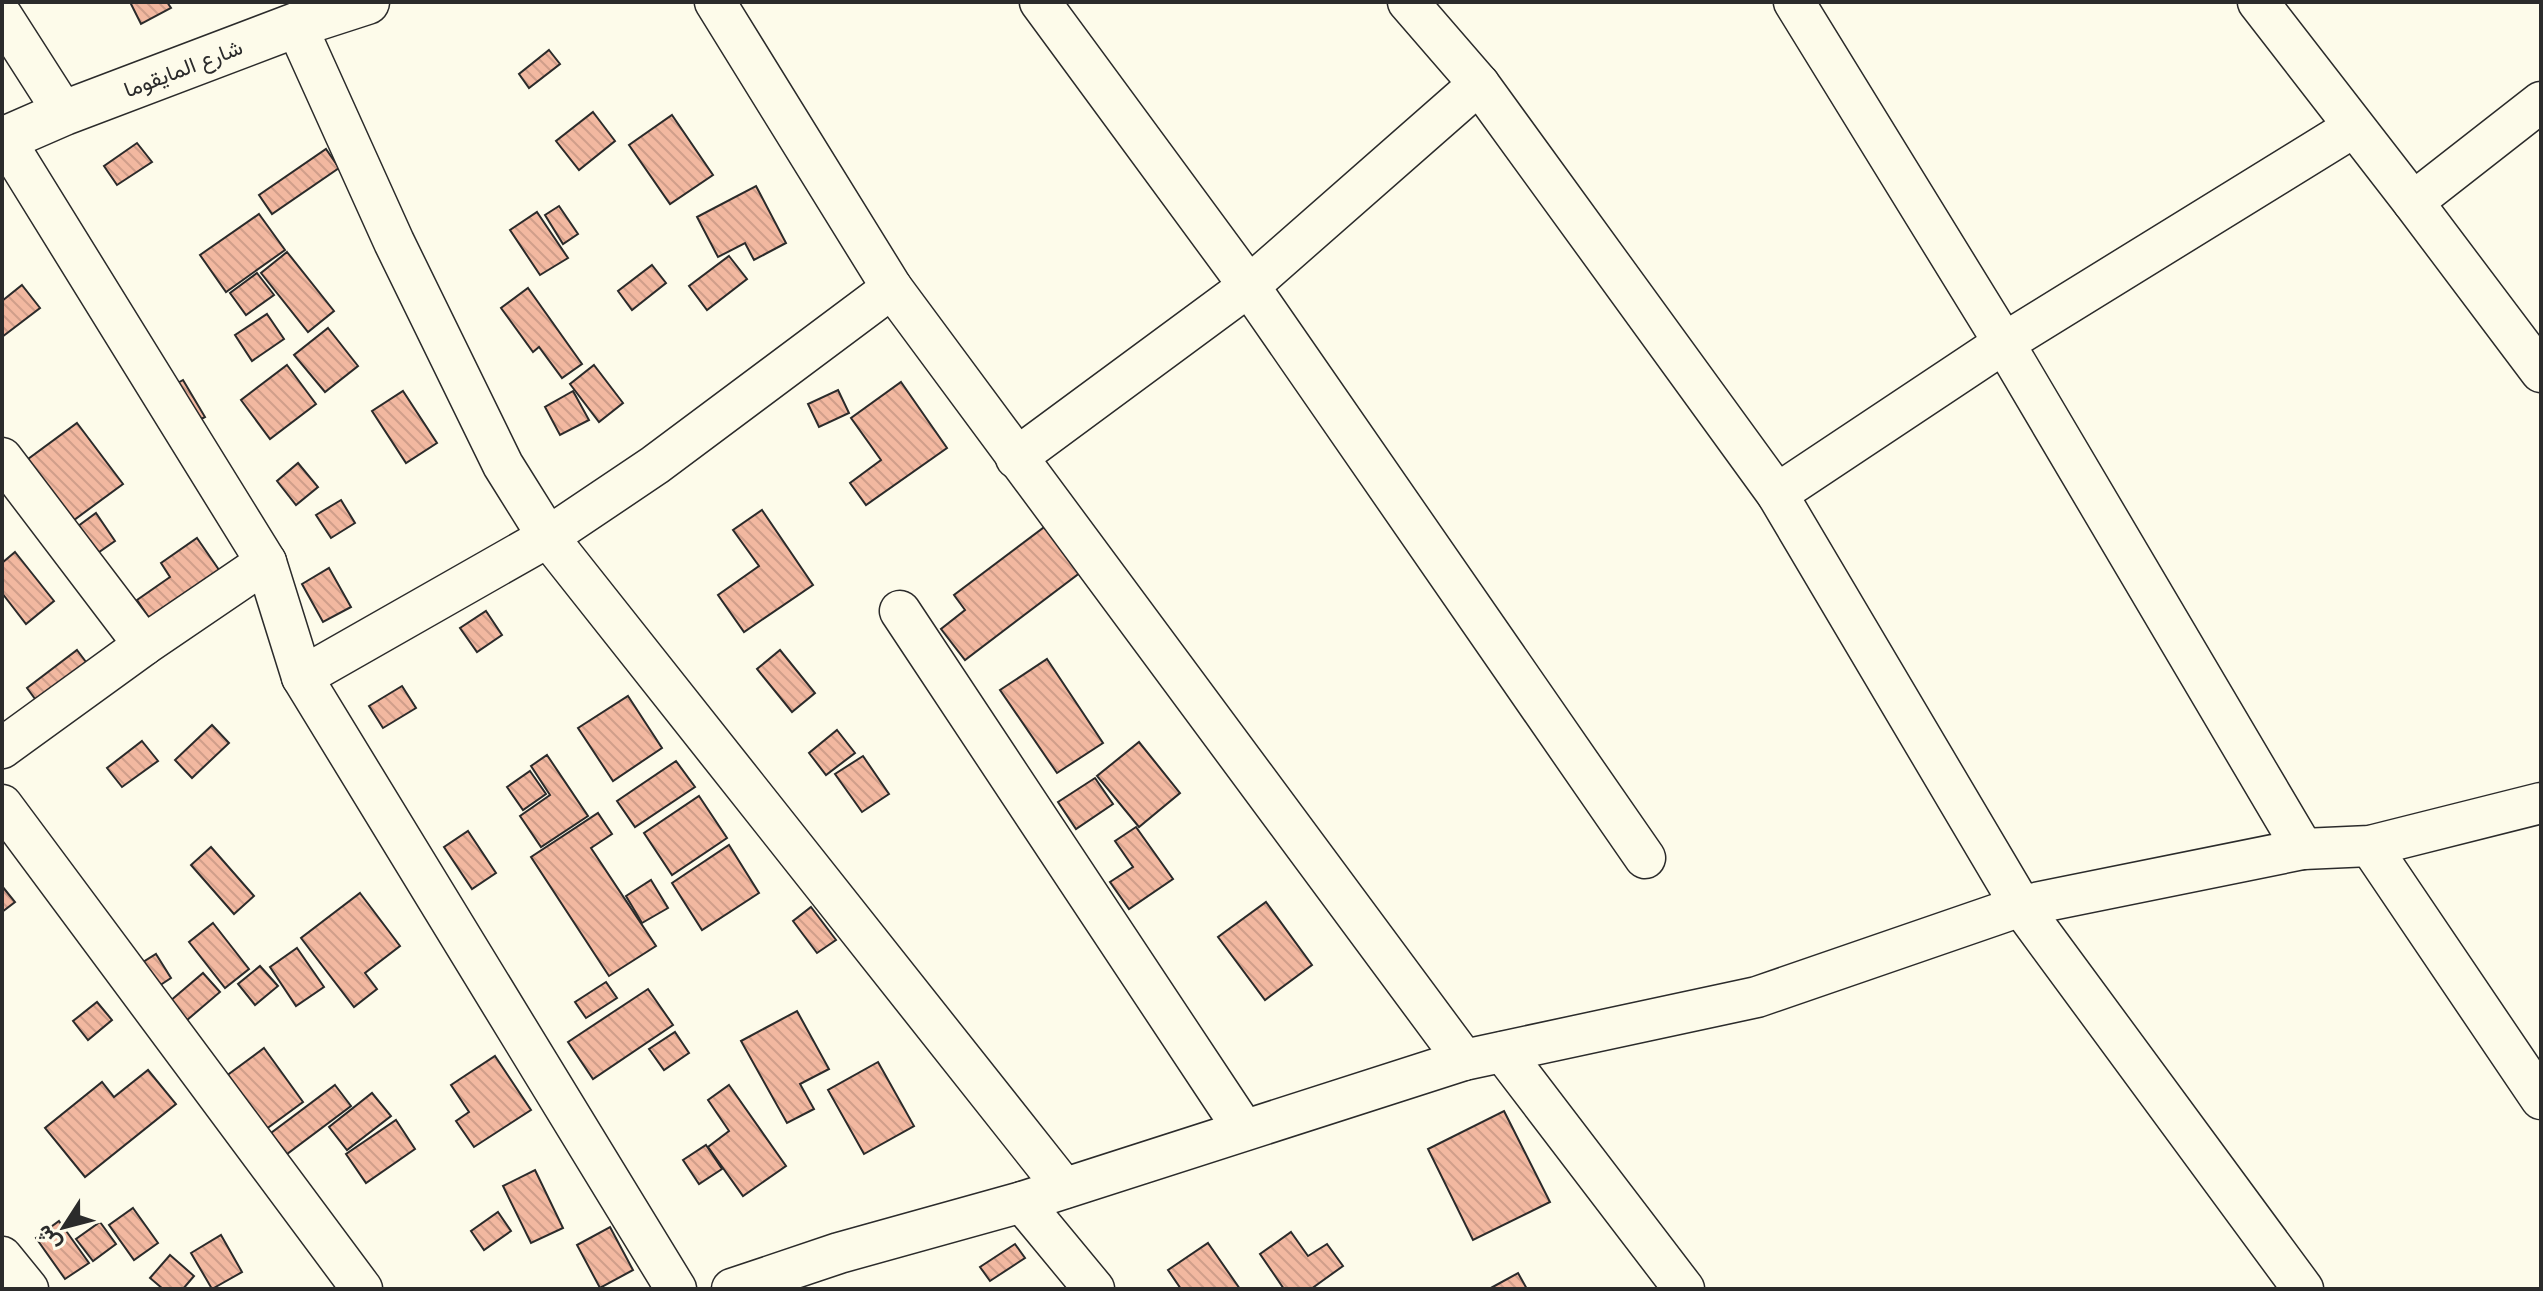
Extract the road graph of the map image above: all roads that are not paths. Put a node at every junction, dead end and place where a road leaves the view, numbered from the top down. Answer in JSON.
{"nodes":[{"id":1,"x":367,"y":2,"type":"edge"},
{"id":2,"x":715,"y":2,"type":"edge"},
{"id":3,"x":1040,"y":2,"type":"edge"},
{"id":4,"x":1408,"y":2,"type":"edge"},
{"id":5,"x":1794,"y":2,"type":"edge"},
{"id":6,"x":2258,"y":2,"type":"edge"},
{"id":7,"x":2,"y":16,"type":"edge"},
{"id":8,"x":296,"y":25,"type":"junction"},
{"id":9,"x":1479,"y":84,"type":"junction"},
{"id":10,"x":2541,"y":102,"type":"edge"},
{"id":11,"x":64,"y":113,"type":"junction"},
{"id":12,"x":2354,"y":127,"type":"junction"},
{"id":13,"x":4,"y":140,"type":"edge"},
{"id":14,"x":2413,"y":202,"type":"junction"},
{"id":15,"x":1249,"y":286,"type":"junction"},
{"id":16,"x":892,"y":288,"type":"junction"},
{"id":17,"x":2004,"y":343,"type":"junction"},
{"id":18,"x":2541,"y":372,"type":"edge"},
{"id":19,"x":2,"y":458,"type":"edge"},
{"id":20,"x":1016,"y":458,"type":"junction"},
{"id":21,"x":1777,"y":494,"type":"junction"},
{"id":22,"x":548,"y":537,"type":"junction"},
{"id":23,"x":266,"y":562,"type":"junction"},
{"id":24,"x":900,"y":611,"type":"dead end"},
{"id":25,"x":144,"y":645,"type":"junction"},
{"id":26,"x":302,"y":677,"type":"junction"},
{"id":27,"x":2,"y":748,"type":"edge"},
{"id":28,"x":2541,"y":803,"type":"edge"},
{"id":29,"x":2,"y":805,"type":"edge"},
{"id":30,"x":2370,"y":846,"type":"junction"},
{"id":31,"x":2303,"y":849,"type":"junction"},
{"id":32,"x":1645,"y":858,"type":"dead end"},
{"id":33,"x":2021,"y":906,"type":"junction"},
{"id":34,"x":1503,"y":1052,"type":"junction"},
{"id":35,"x":1464,"y":1060,"type":"junction"},
{"id":36,"x":2541,"y":1099,"type":"edge"},
{"id":37,"x":1244,"y":1130,"type":"junction"},
{"id":38,"x":1064,"y":1188,"type":"junction"},
{"id":39,"x":1022,"y":1202,"type":"junction"},
{"id":40,"x":2,"y":1257,"type":"edge"},
{"id":41,"x":28,"y":1289,"type":"edge"},
{"id":42,"x":362,"y":1289,"type":"edge"},
{"id":43,"x":676,"y":1289,"type":"edge"},
{"id":44,"x":732,"y":1289,"type":"edge"},
{"id":45,"x":1094,"y":1289,"type":"edge"},
{"id":46,"x":1684,"y":1289,"type":"edge"},
{"id":47,"x":2303,"y":1289,"type":"edge"}],
"edges":[{"from":1,"to":8,"type":"street","name":"شارع المايقوما"},
{"from":2,"to":16,"type":"street"},
{"from":3,"to":15,"type":"street"},
{"from":4,"to":9,"type":"street"},
{"from":5,"to":17,"type":"street"},
{"from":6,"to":12,"type":"street"},
{"from":7,"to":11,"type":"street"},
{"from":8,"to":11,"type":"street","name":"شارع المايقوما"},
{"from":8,"to":22,"type":"street"},
{"from":9,"to":15,"type":"street"},
{"from":9,"to":21,"type":"street"},
{"from":10,"to":14,"type":"street"},
{"from":11,"to":13,"type":"street","name":"شارع المايقوما"},
{"from":12,"to":14,"type":"street"},
{"from":12,"to":17,"type":"street"},
{"from":13,"to":23,"type":"street"},
{"from":14,"to":18,"type":"street"},
{"from":15,"to":20,"type":"street"},
{"from":15,"to":32,"type":"street"},
{"from":16,"to":20,"type":"street"},
{"from":16,"to":22,"type":"street"},
{"from":17,"to":21,"type":"street"},
{"from":17,"to":31,"type":"street"},
{"from":19,"to":25,"type":"street"},
{"from":20,"to":35,"type":"street"},
{"from":21,"to":33,"type":"street"},
{"from":22,"to":26,"type":"street"},
{"from":22,"to":38,"type":"street"},
{"from":23,"to":25,"type":"street"},
{"from":23,"to":26,"type":"street"},
{"from":24,"to":37,"type":"street"},
{"from":25,"to":27,"type":"street"},
{"from":26,"to":43,"type":"street"},
{"from":28,"to":30,"type":"street"},
{"from":29,"to":42,"type":"street"},
{"from":30,"to":31,"type":"street"},
{"from":30,"to":36,"type":"street"},
{"from":31,"to":33,"type":"street"},
{"from":33,"to":34,"type":"street"},
{"from":33,"to":47,"type":"street"},
{"from":34,"to":35,"type":"street"},
{"from":34,"to":46,"type":"street"},
{"from":35,"to":37,"type":"street"},
{"from":37,"to":38,"type":"street"},
{"from":38,"to":39,"type":"street"},
{"from":39,"to":44,"type":"street"},
{"from":39,"to":45,"type":"street"},
{"from":40,"to":41,"type":"street"}]}
